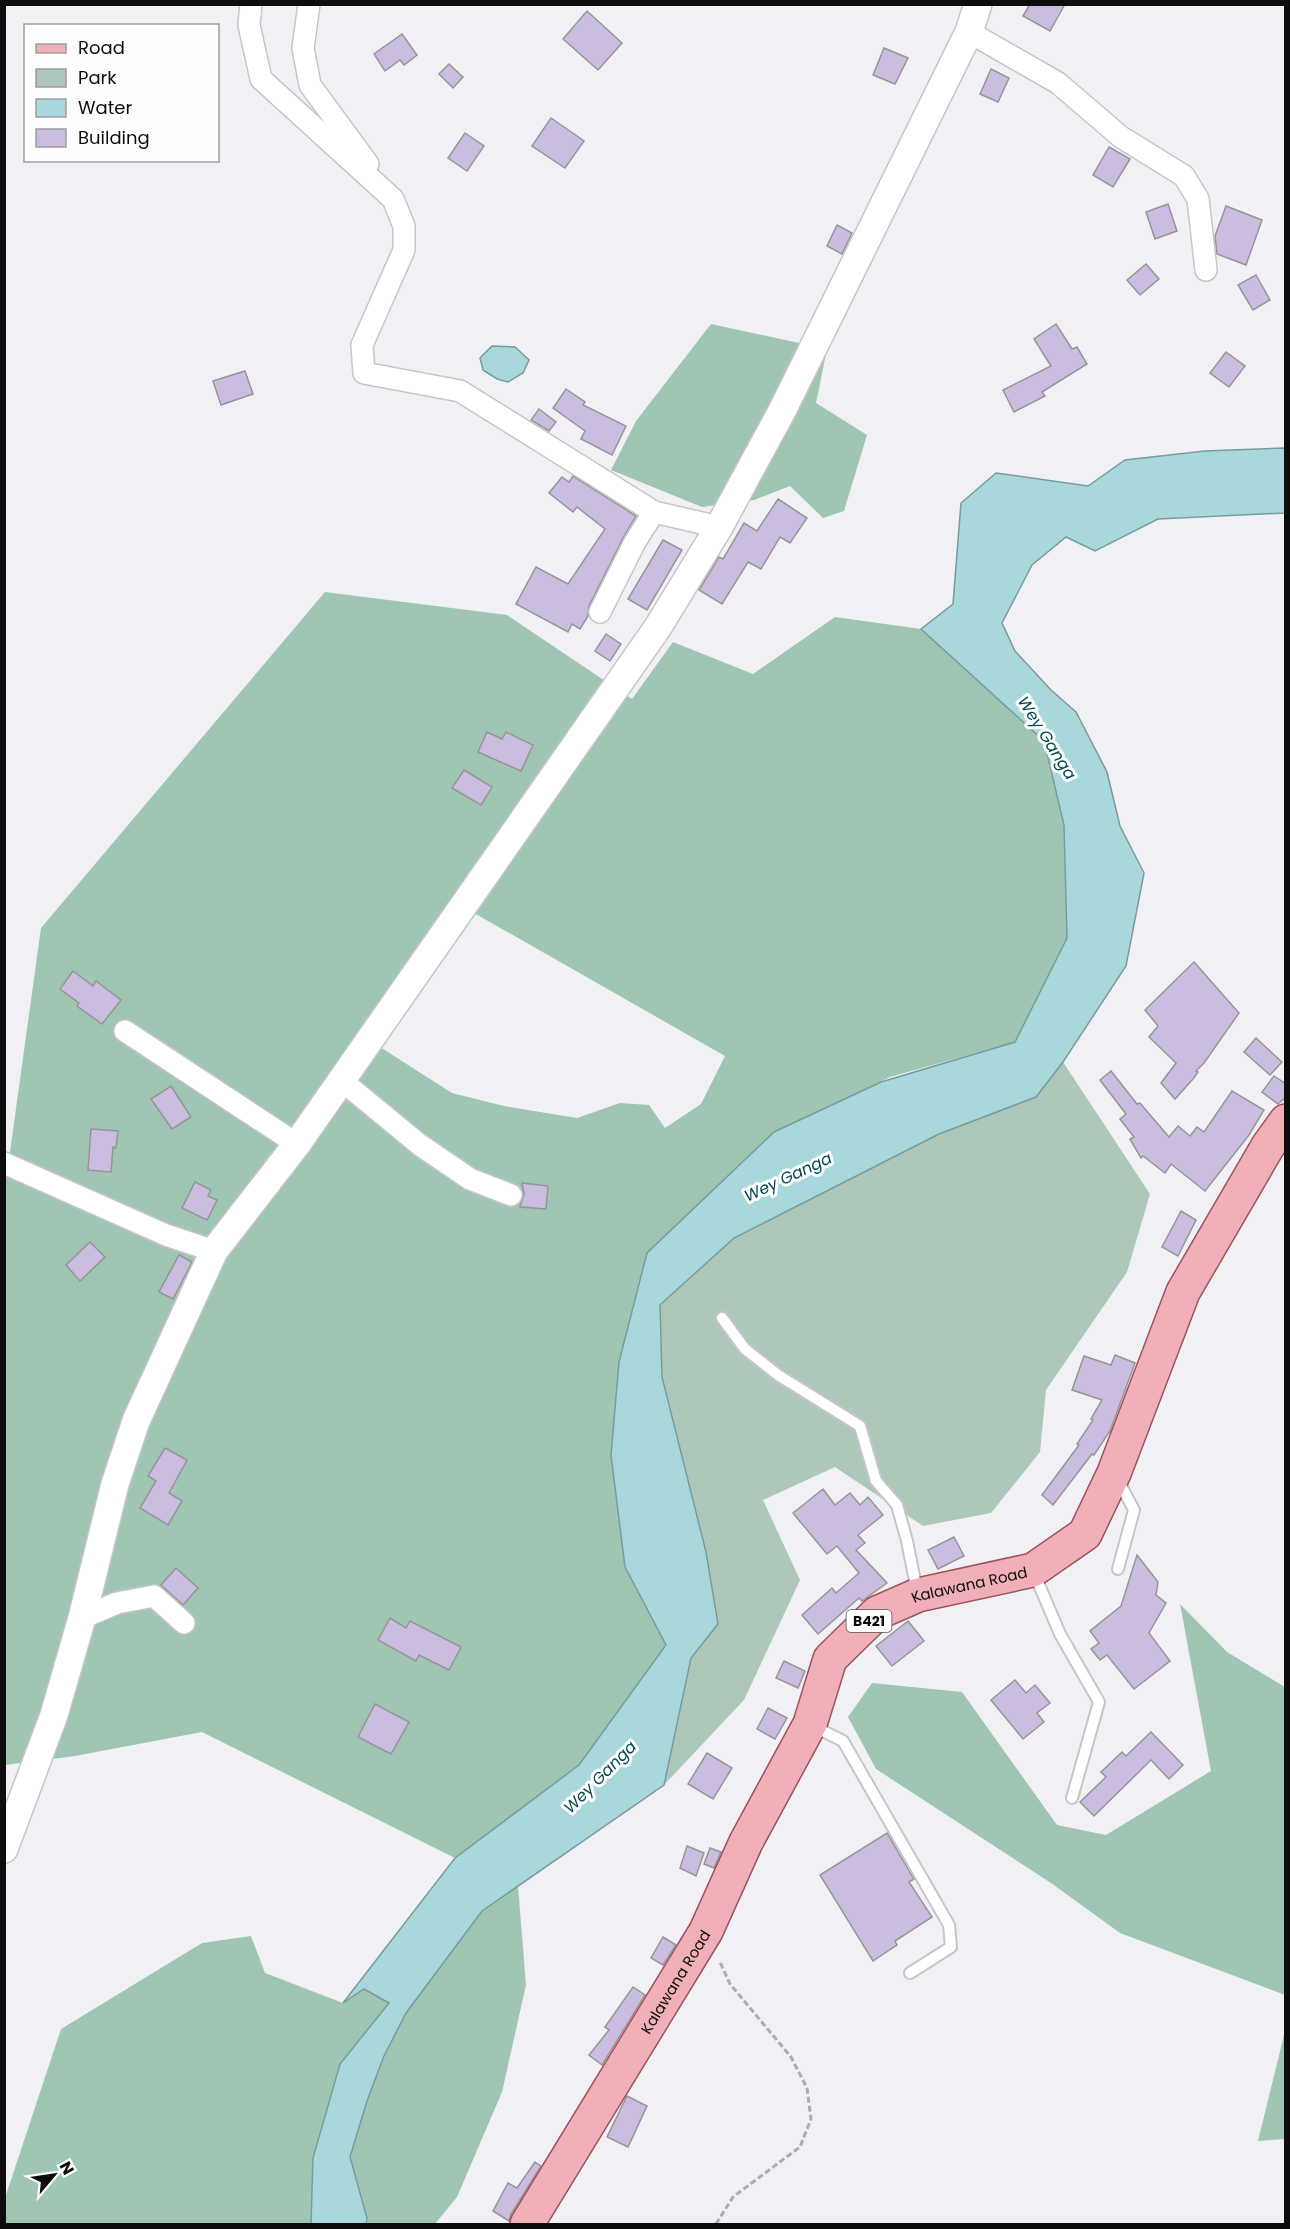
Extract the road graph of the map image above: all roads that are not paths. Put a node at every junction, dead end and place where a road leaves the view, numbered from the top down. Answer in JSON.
{"nodes":[{"id":1,"x":250,"y":4,"type":"edge"},
{"id":2,"x":309,"y":4,"type":"edge"},
{"id":3,"x":978,"y":4,"type":"edge"},
{"id":4,"x":969,"y":32,"type":"junction"},
{"id":5,"x":393,"y":199,"type":"junction"},
{"id":6,"x":1206,"y":270,"type":"dead end"},
{"id":7,"x":654,"y":512,"type":"junction"},
{"id":8,"x":719,"y":527,"type":"junction"},
{"id":9,"x":600,"y":612,"type":"dead end"},
{"id":10,"x":125,"y":1030,"type":"dead end"},
{"id":11,"x":341,"y":1080,"type":"junction"},
{"id":12,"x":1286,"y":1121,"type":"edge"},
{"id":13,"x":297,"y":1144,"type":"junction"},
{"id":14,"x":4,"y":1163,"type":"edge"},
{"id":15,"x":511,"y":1195,"type":"dead end"},
{"id":16,"x":214,"y":1251,"type":"junction"},
{"id":17,"x":722,"y":1318,"type":"dead end"},
{"id":18,"x":1114,"y":1473,"type":"junction"},
{"id":19,"x":1118,"y":1569,"type":"dead end"},
{"id":20,"x":1033,"y":1570,"type":"junction"},
{"id":21,"x":918,"y":1595,"type":"junction"},
{"id":22,"x":82,"y":1618,"type":"junction"},
{"id":23,"x":184,"y":1623,"type":"dead end"},
{"id":24,"x":810,"y":1724,"type":"junction"},
{"id":25,"x":1072,"y":1798,"type":"dead end"},
{"id":26,"x":4,"y":1849,"type":"edge"},
{"id":27,"x":910,"y":1973,"type":"dead end"},
{"id":28,"x":527,"y":2224,"type":"edge"}],
"edges":[{"from":1,"to":5,"type":"street"},
{"from":2,"to":5,"type":"street"},
{"from":3,"to":4,"type":"street"},
{"from":4,"to":6,"type":"street"},
{"from":4,"to":8,"type":"street"},
{"from":5,"to":7,"type":"street"},
{"from":7,"to":8,"type":"street"},
{"from":7,"to":9,"type":"street"},
{"from":8,"to":11,"type":"street"},
{"from":10,"to":13,"type":"street"},
{"from":11,"to":13,"type":"street"},
{"from":11,"to":15,"type":"street"},
{"from":12,"to":18,"type":"main road","name":"Kalawana Road","number":"B421"},
{"from":13,"to":16,"type":"street"},
{"from":14,"to":16,"type":"street"},
{"from":16,"to":22,"type":"street"},
{"from":17,"to":21,"type":"lane"},
{"from":18,"to":19,"type":"lane"},
{"from":18,"to":20,"type":"main road","name":"Kalawana Road","number":"B421"},
{"from":20,"to":21,"type":"main road","name":"Kalawana Road","number":"B421"},
{"from":20,"to":25,"type":"lane"},
{"from":21,"to":24,"type":"main road","name":"Kalawana Road","number":"B421"},
{"from":22,"to":23,"type":"street"},
{"from":22,"to":26,"type":"street"},
{"from":24,"to":27,"type":"lane"},
{"from":24,"to":28,"type":"main road","name":"Kalawana Road","number":"B421"}]}
